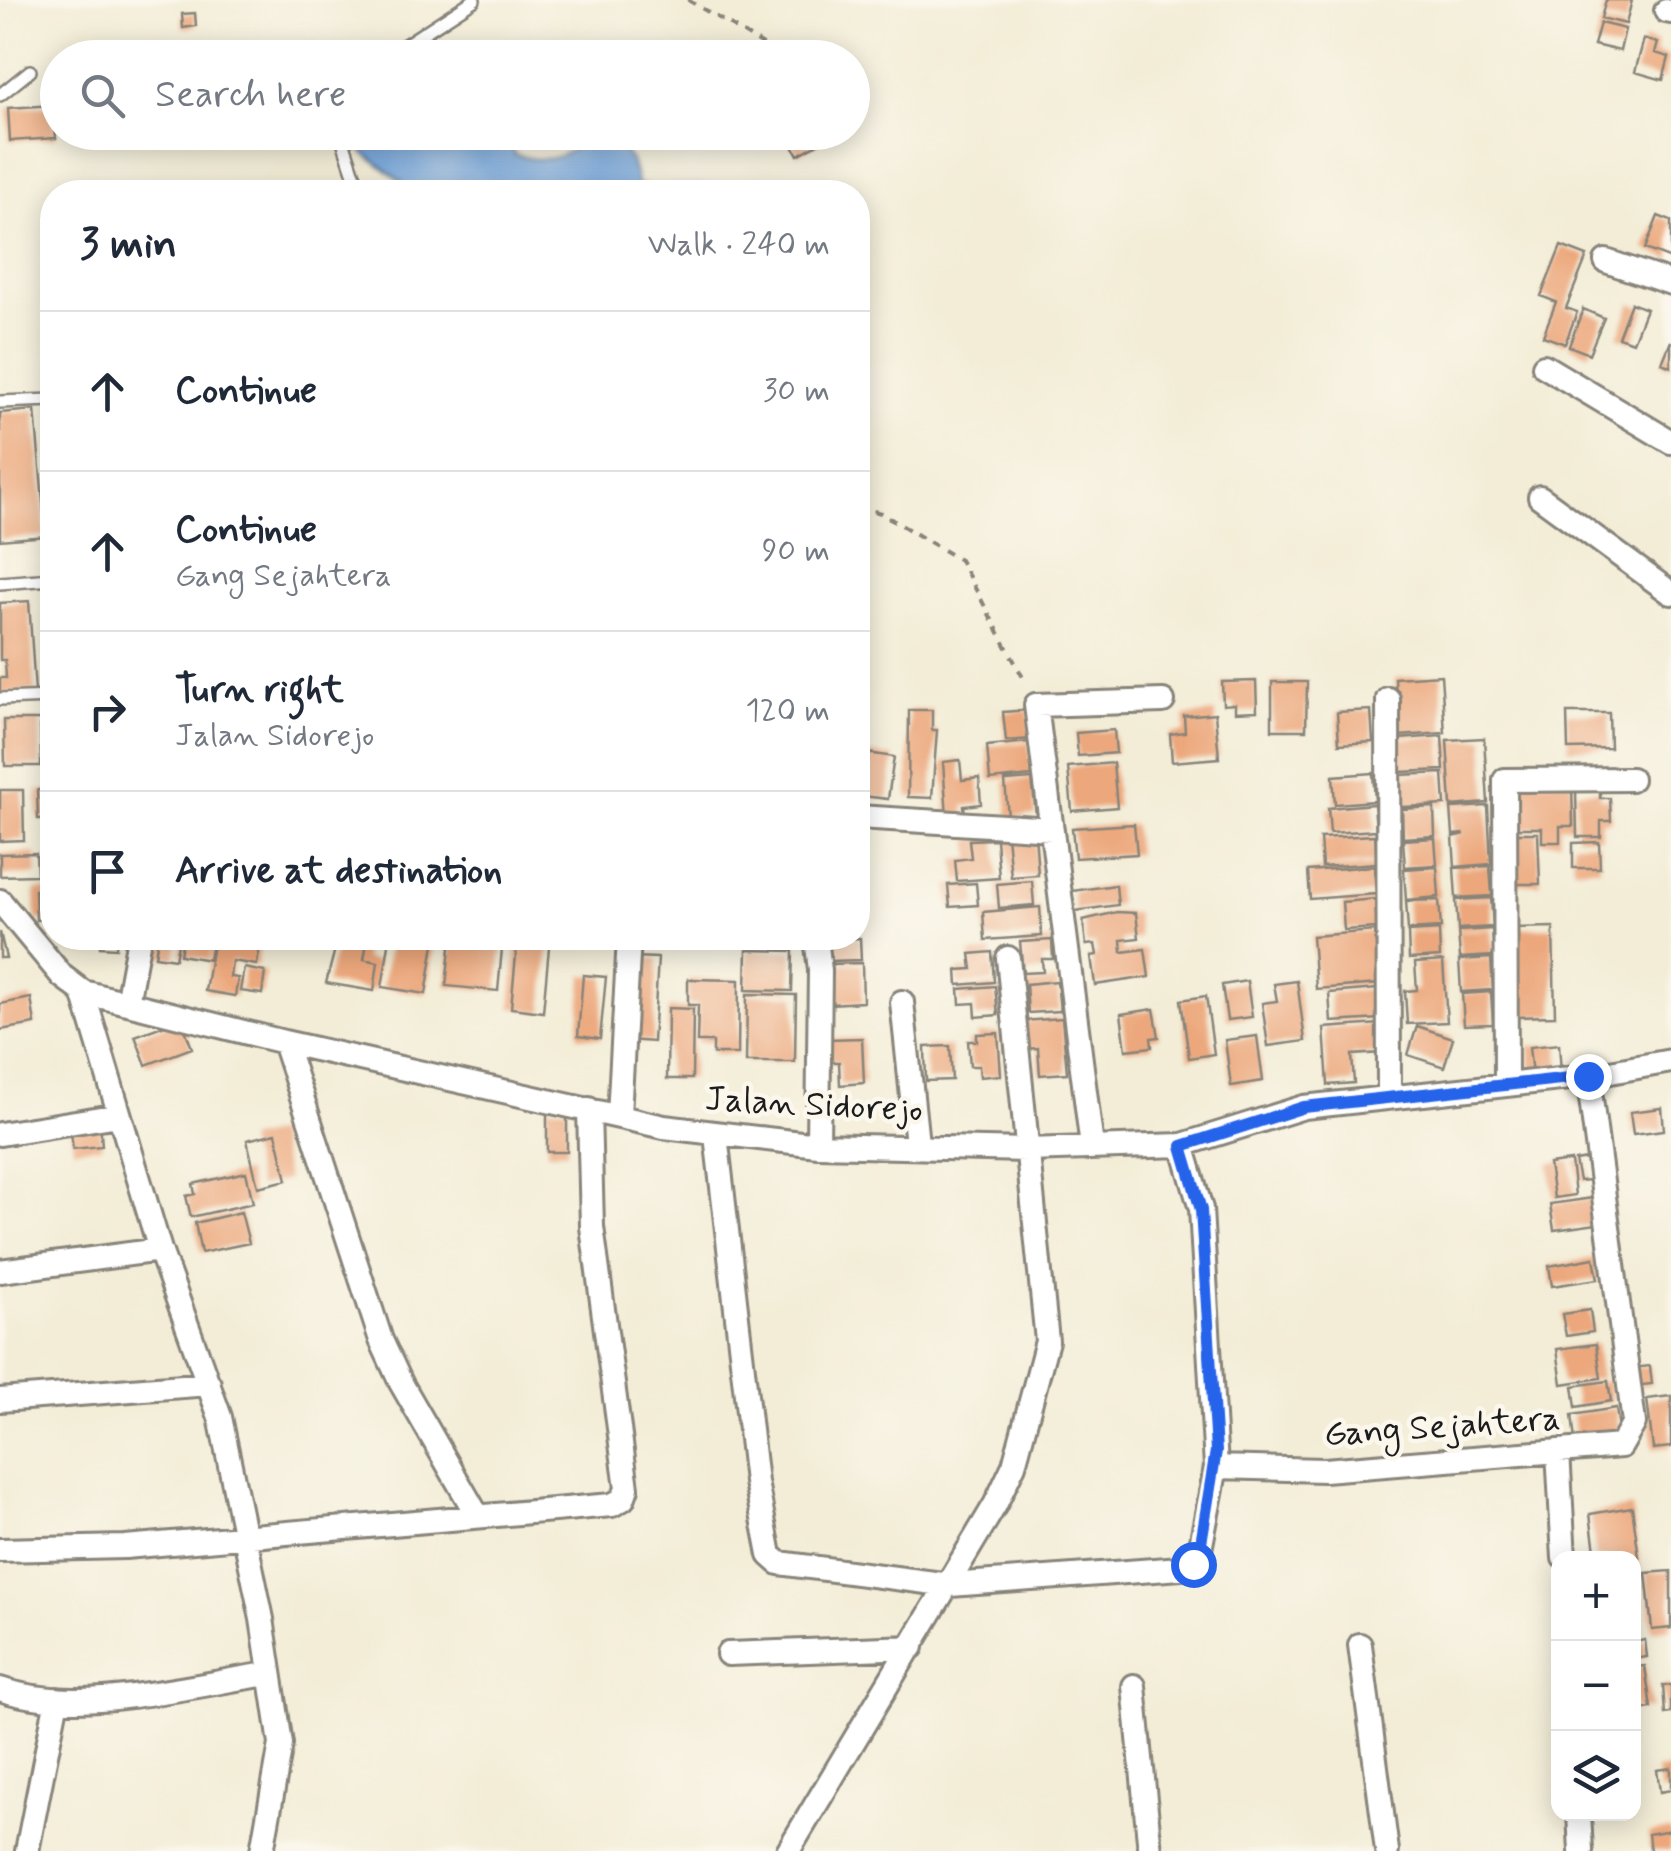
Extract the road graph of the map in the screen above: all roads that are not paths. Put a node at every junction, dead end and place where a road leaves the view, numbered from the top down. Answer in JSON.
{"nodes":[{"id":1,"x":474,"y":0,"type":"edge"},
{"id":2,"x":413,"y":40,"type":"edge"},
{"id":3,"x":30,"y":72,"type":"dead end"},
{"id":4,"x":0,"y":95,"type":"edge"},
{"id":5,"x":346,"y":150,"type":"edge"},
{"id":6,"x":356,"y":180,"type":"edge"},
{"id":7,"x":1606,"y":261,"type":"dead end"},
{"id":8,"x":1671,"y":283,"type":"edge"},
{"id":9,"x":1544,"y":366,"type":"dead end"},
{"id":10,"x":40,"y":400,"type":"edge"},
{"id":11,"x":0,"y":402,"type":"edge"},
{"id":12,"x":1671,"y":442,"type":"edge"},
{"id":13,"x":1540,"y":497,"type":"dead end"},
{"id":14,"x":40,"y":580,"type":"edge"},
{"id":15,"x":0,"y":583,"type":"edge"},
{"id":16,"x":1671,"y":593,"type":"edge"},
{"id":17,"x":40,"y":697,"type":"edge"},
{"id":18,"x":0,"y":699,"type":"edge"},
{"id":19,"x":1388,"y":699,"type":"dead end"},
{"id":20,"x":1163,"y":701,"type":"dead end"},
{"id":21,"x":1632,"y":780,"type":"dead end"},
{"id":22,"x":870,"y":818,"type":"edge"},
{"id":23,"x":1052,"y":829,"type":"junction"},
{"id":24,"x":0,"y":902,"type":"edge"},
{"id":25,"x":40,"y":950,"type":"edge"},
{"id":26,"x":40,"y":950,"type":"edge"},
{"id":27,"x":137,"y":950,"type":"edge"},
{"id":28,"x":628,"y":950,"type":"edge"},
{"id":29,"x":816,"y":950,"type":"edge"},
{"id":30,"x":1008,"y":958,"type":"dead end"},
{"id":31,"x":83,"y":992,"type":"junction"},
{"id":32,"x":902,"y":1002,"type":"dead end"},
{"id":33,"x":127,"y":1003,"type":"junction"},
{"id":34,"x":284,"y":1042,"type":"junction"},
{"id":35,"x":1671,"y":1061,"type":"edge"},
{"id":36,"x":1588,"y":1076,"type":"junction"},
{"id":37,"x":1506,"y":1085,"type":"junction"},
{"id":38,"x":1389,"y":1096,"type":"junction"},
{"id":39,"x":589,"y":1108,"type":"junction"},
{"id":40,"x":119,"y":1115,"type":"junction"},
{"id":41,"x":619,"y":1115,"type":"junction"},
{"id":42,"x":0,"y":1134,"type":"edge"},
{"id":43,"x":716,"y":1135,"type":"junction"},
{"id":44,"x":917,"y":1144,"type":"junction"},
{"id":45,"x":818,"y":1145,"type":"junction"},
{"id":46,"x":1182,"y":1146,"type":"junction"},
{"id":47,"x":1092,"y":1148,"type":"junction"},
{"id":48,"x":1027,"y":1150,"type":"junction"},
{"id":49,"x":160,"y":1250,"type":"junction"},
{"id":50,"x":0,"y":1271,"type":"edge"},
{"id":51,"x":209,"y":1384,"type":"junction"},
{"id":52,"x":0,"y":1400,"type":"edge"},
{"id":53,"x":1558,"y":1451,"type":"junction"},
{"id":54,"x":1216,"y":1467,"type":"junction"},
{"id":55,"x":477,"y":1515,"type":"junction"},
{"id":56,"x":243,"y":1535,"type":"junction"},
{"id":57,"x":0,"y":1550,"type":"edge"},
{"id":58,"x":1564,"y":1551,"type":"edge"},
{"id":59,"x":950,"y":1585,"type":"junction"},
{"id":60,"x":1360,"y":1646,"type":"dead end"},
{"id":61,"x":912,"y":1647,"type":"junction"},
{"id":62,"x":728,"y":1654,"type":"dead end"},
{"id":63,"x":268,"y":1674,"type":"junction"},
{"id":64,"x":1134,"y":1686,"type":"dead end"},
{"id":65,"x":0,"y":1689,"type":"edge"},
{"id":66,"x":57,"y":1700,"type":"junction"},
{"id":67,"x":1579,"y":1821,"type":"edge"},
{"id":68,"x":26,"y":1851,"type":"edge"},
{"id":69,"x":262,"y":1851,"type":"edge"},
{"id":70,"x":788,"y":1851,"type":"edge"},
{"id":71,"x":1150,"y":1851,"type":"edge"},
{"id":72,"x":1387,"y":1851,"type":"edge"},
{"id":73,"x":1581,"y":1851,"type":"edge"}],
"edges":[{"from":1,"to":2,"type":"lane"},
{"from":3,"to":4,"type":"lane"},
{"from":5,"to":6,"type":"lane"},
{"from":7,"to":8,"type":"street"},
{"from":9,"to":12,"type":"street"},
{"from":10,"to":11,"type":"lane"},
{"from":13,"to":16,"type":"street"},
{"from":14,"to":15,"type":"lane"},
{"from":17,"to":18,"type":"lane"},
{"from":19,"to":38,"type":"street"},
{"from":20,"to":23,"type":"street"},
{"from":21,"to":37,"type":"street"},
{"from":22,"to":23,"type":"street"},
{"from":23,"to":47,"type":"street"},
{"from":24,"to":26,"type":"street","name":"Jalan Sidorejo"},
{"from":25,"to":31,"type":"street","name":"Jalan Sidorejo"},
{"from":27,"to":33,"type":"street"},
{"from":28,"to":41,"type":"street"},
{"from":29,"to":45,"type":"street"},
{"from":30,"to":48,"type":"street"},
{"from":31,"to":33,"type":"street","name":"Jalan Sidorejo"},
{"from":31,"to":40,"type":"street"},
{"from":32,"to":44,"type":"street"},
{"from":33,"to":34,"type":"street","name":"Jalan Sidorejo"},
{"from":34,"to":39,"type":"street","name":"Jalan Sidorejo"},
{"from":34,"to":55,"type":"street"},
{"from":35,"to":36,"type":"street","name":"Jalan Sidorejo"},
{"from":36,"to":37,"type":"street","name":"Jalan Sidorejo"},
{"from":36,"to":53,"type":"street","name":"Gang Sejahtera"},
{"from":37,"to":38,"type":"street","name":"Jalan Sidorejo"},
{"from":38,"to":46,"type":"street","name":"Jalan Sidorejo"},
{"from":39,"to":41,"type":"street","name":"Jalan Sidorejo"},
{"from":39,"to":55,"type":"street"},
{"from":40,"to":42,"type":"street"},
{"from":40,"to":49,"type":"street"},
{"from":41,"to":43,"type":"street","name":"Jalan Sidorejo"},
{"from":43,"to":45,"type":"street","name":"Jalan Sidorejo"},
{"from":43,"to":59,"type":"street"},
{"from":44,"to":45,"type":"street","name":"Jalan Sidorejo"},
{"from":44,"to":48,"type":"street","name":"Jalan Sidorejo"},
{"from":46,"to":47,"type":"street","name":"Jalan Sidorejo"},
{"from":46,"to":54,"type":"street"},
{"from":47,"to":48,"type":"street","name":"Jalan Sidorejo"},
{"from":48,"to":59,"type":"street"},
{"from":49,"to":50,"type":"street"},
{"from":49,"to":51,"type":"street"},
{"from":51,"to":52,"type":"street"},
{"from":51,"to":56,"type":"street"},
{"from":53,"to":54,"type":"street","name":"Gang Sejahtera"},
{"from":53,"to":58,"type":"street"},
{"from":54,"to":59,"type":"street"},
{"from":55,"to":56,"type":"street"},
{"from":56,"to":57,"type":"street"},
{"from":56,"to":63,"type":"street"},
{"from":59,"to":61,"type":"street"},
{"from":60,"to":72,"type":"street"},
{"from":61,"to":62,"type":"street"},
{"from":61,"to":70,"type":"street"},
{"from":63,"to":66,"type":"street"},
{"from":63,"to":69,"type":"street"},
{"from":64,"to":71,"type":"street"},
{"from":65,"to":66,"type":"street"},
{"from":66,"to":68,"type":"street"},
{"from":67,"to":73,"type":"street"}]}
